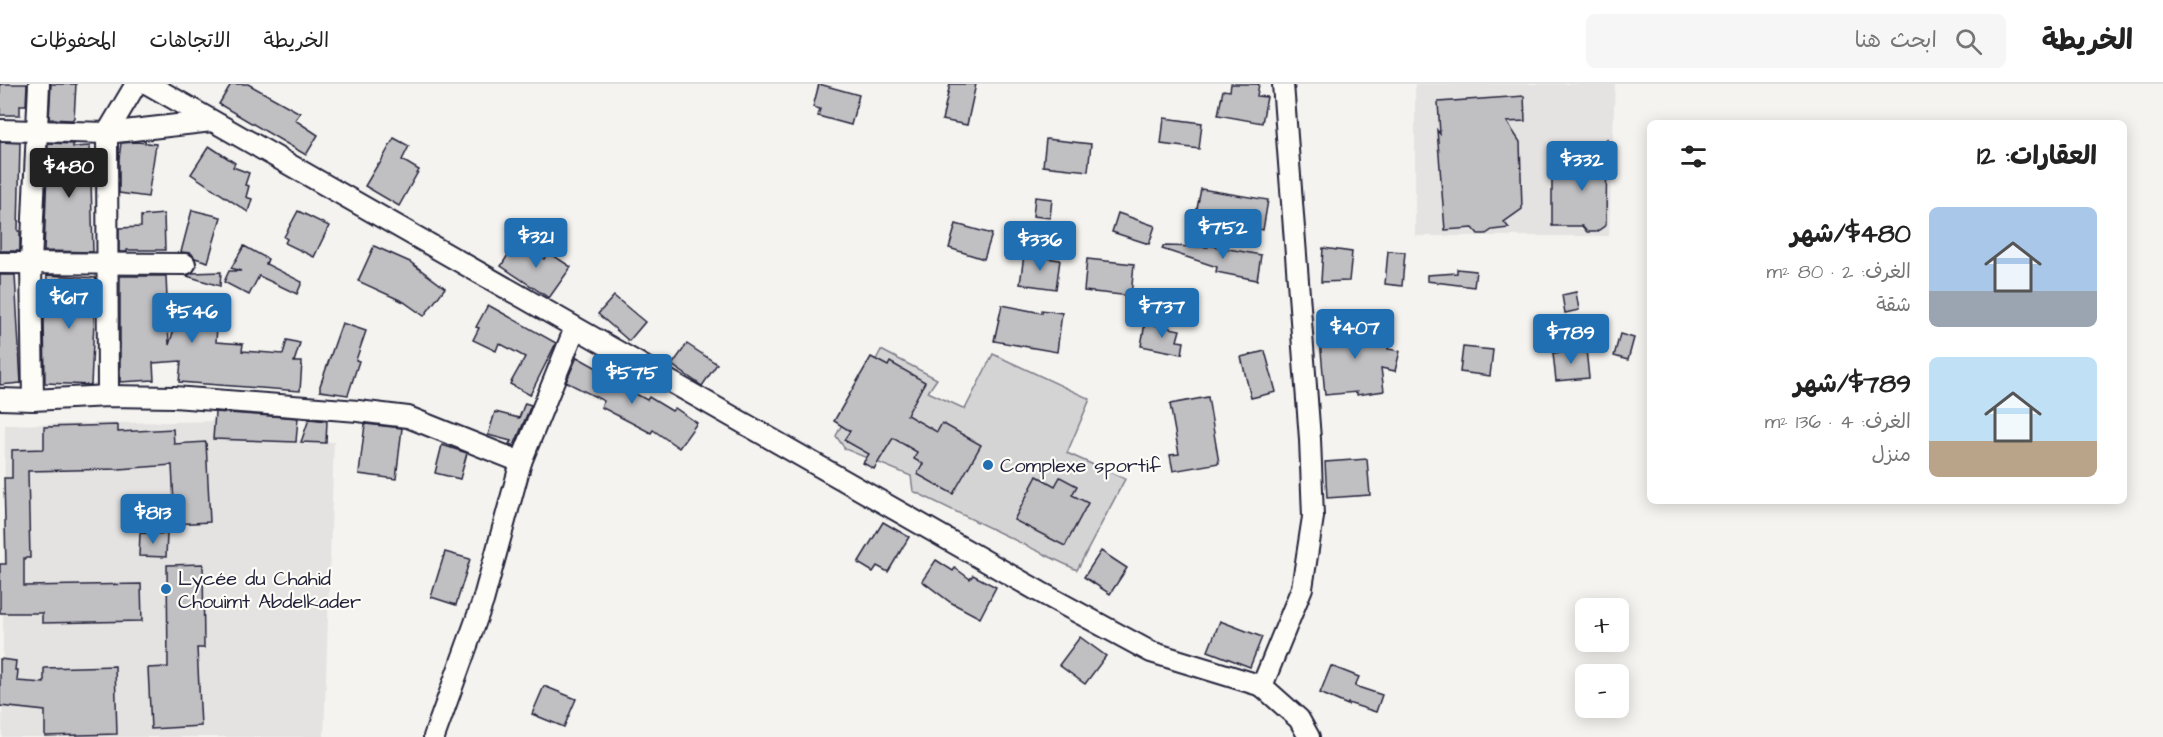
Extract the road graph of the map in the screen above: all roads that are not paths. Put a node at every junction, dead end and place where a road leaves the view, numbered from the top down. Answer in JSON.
{"nodes":[{"id":1,"x":39,"y":84,"type":"edge"},
{"id":2,"x":136,"y":84,"type":"edge"},
{"id":3,"x":148,"y":84,"type":"edge"},
{"id":4,"x":1283,"y":84,"type":"edge"},
{"id":5,"x":212,"y":121,"type":"junction"},
{"id":6,"x":0,"y":130,"type":"edge"},
{"id":7,"x":38,"y":132,"type":"junction"},
{"id":8,"x":107,"y":133,"type":"junction"},
{"id":9,"x":0,"y":263,"type":"edge"},
{"id":10,"x":31,"y":263,"type":"junction"},
{"id":11,"x":106,"y":264,"type":"junction"},
{"id":12,"x":185,"y":264,"type":"dead end"},
{"id":13,"x":575,"y":328,"type":"junction"},
{"id":14,"x":108,"y":396,"type":"junction"},
{"id":15,"x":0,"y":399,"type":"edge"},
{"id":16,"x":33,"y":400,"type":"junction"},
{"id":17,"x":521,"y":462,"type":"junction"},
{"id":18,"x":1262,"y":686,"type":"junction"},
{"id":19,"x":434,"y":737,"type":"edge"},
{"id":20,"x":1310,"y":737,"type":"edge"}],
"edges":[{"from":1,"to":7,"type":"street"},
{"from":2,"to":8,"type":"street"},
{"from":3,"to":5,"type":"street"},
{"from":4,"to":18,"type":"street"},
{"from":5,"to":8,"type":"street"},
{"from":5,"to":13,"type":"street"},
{"from":6,"to":7,"type":"street"},
{"from":7,"to":8,"type":"street"},
{"from":7,"to":10,"type":"street"},
{"from":8,"to":11,"type":"street"},
{"from":9,"to":10,"type":"street"},
{"from":10,"to":11,"type":"street"},
{"from":10,"to":16,"type":"street"},
{"from":11,"to":12,"type":"street"},
{"from":11,"to":14,"type":"street"},
{"from":13,"to":17,"type":"street"},
{"from":13,"to":18,"type":"street"},
{"from":14,"to":16,"type":"street"},
{"from":14,"to":17,"type":"street"},
{"from":15,"to":16,"type":"street"},
{"from":17,"to":19,"type":"street"},
{"from":18,"to":20,"type":"street"}]}
